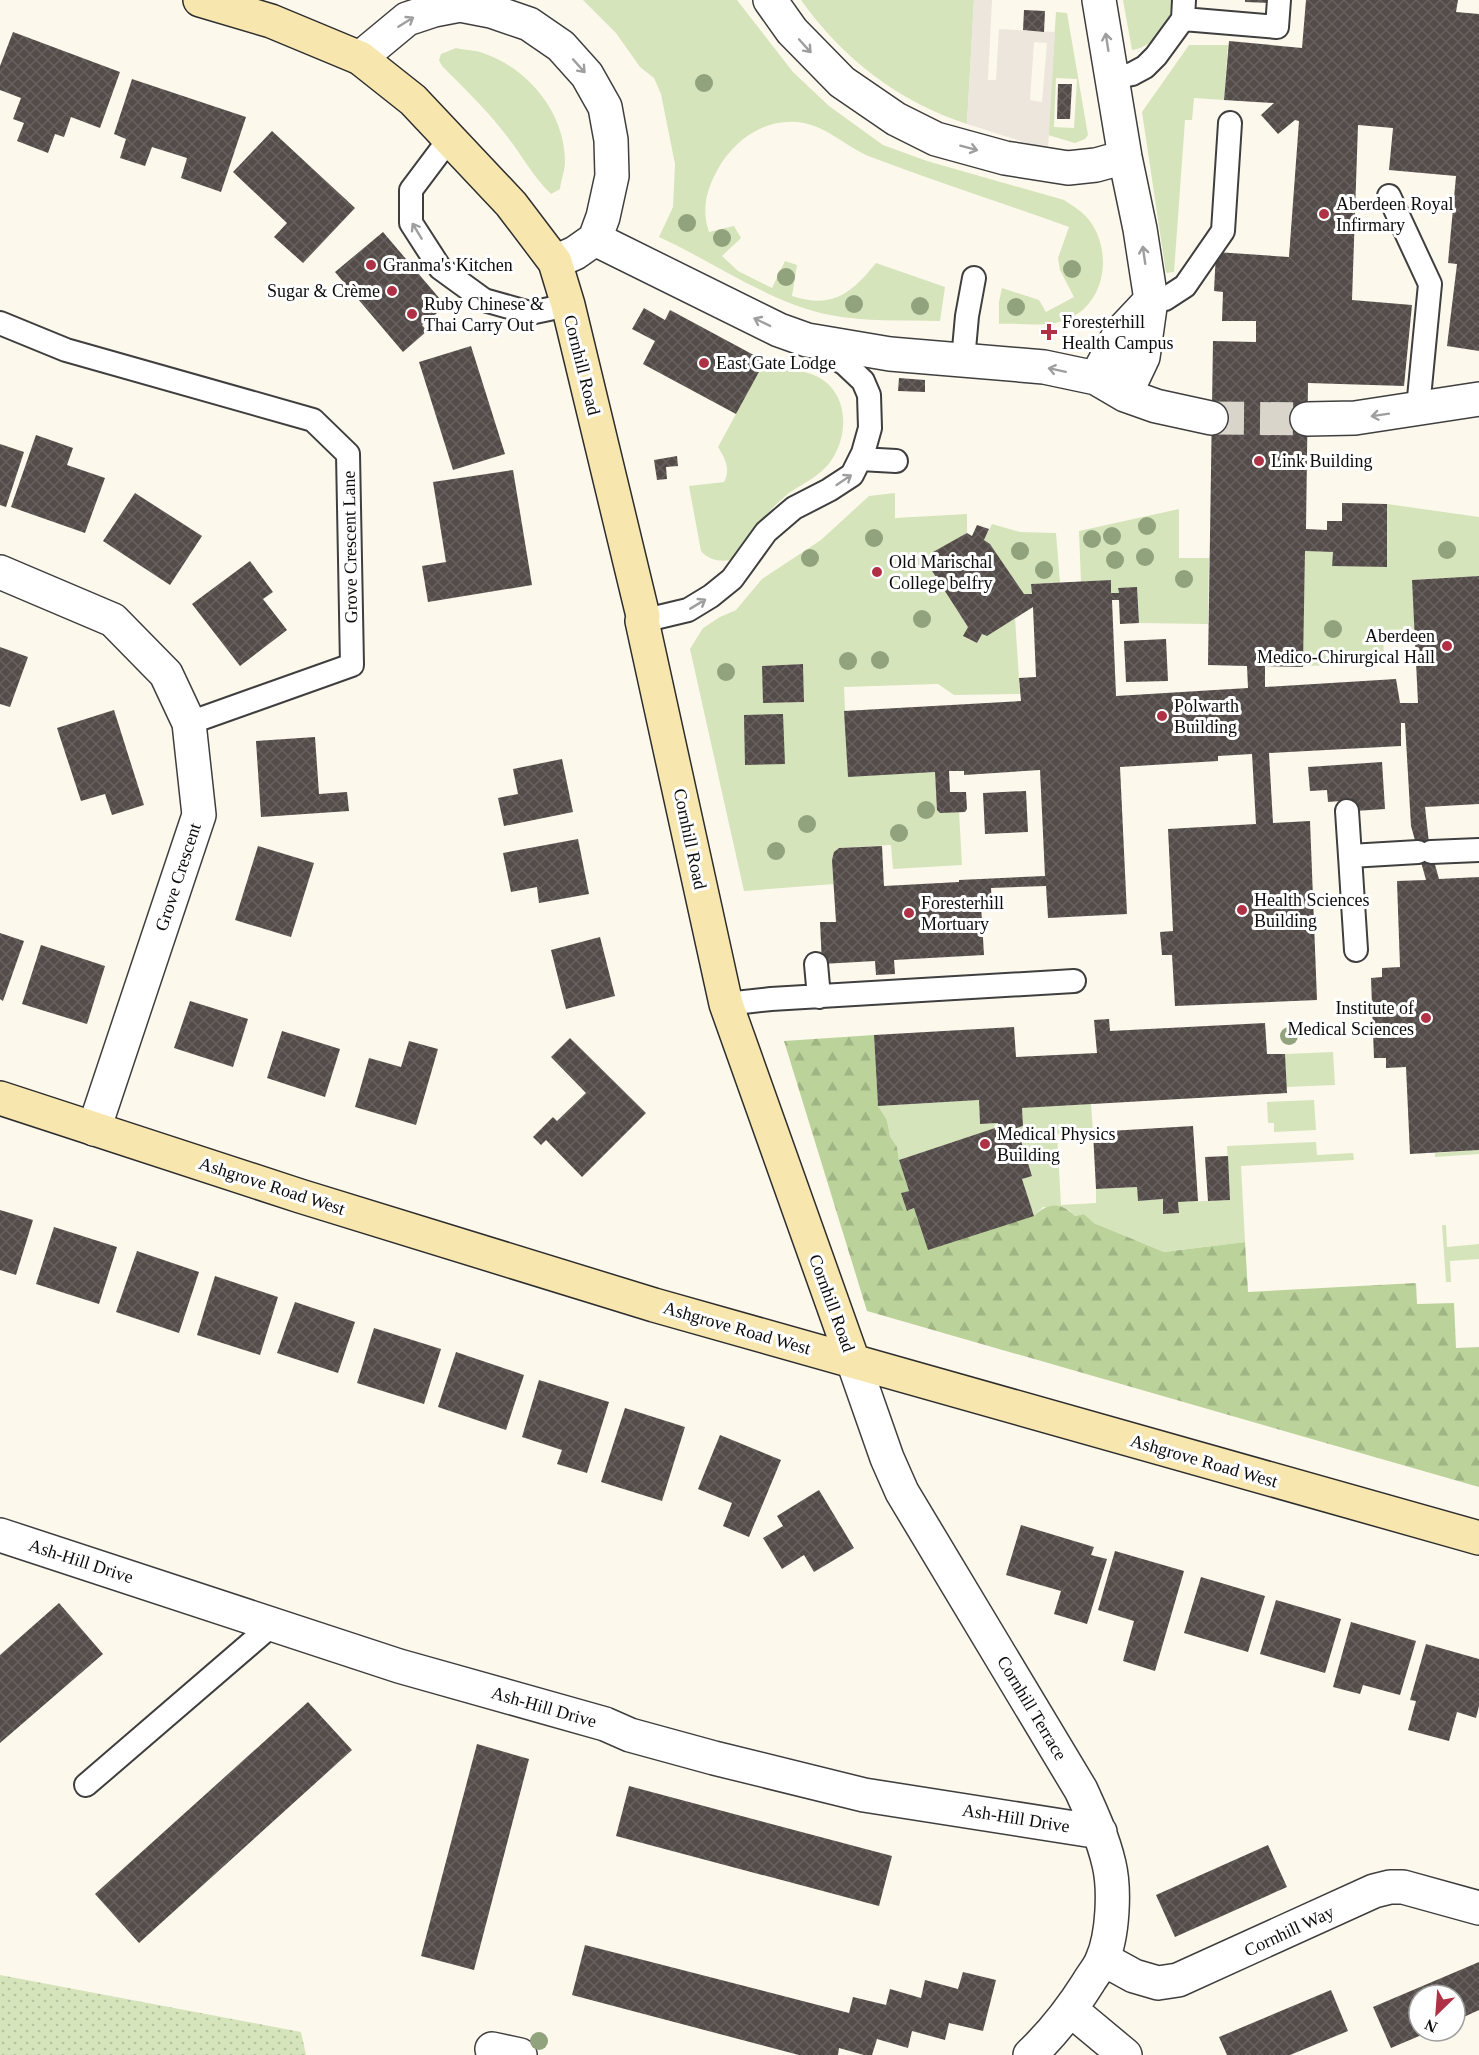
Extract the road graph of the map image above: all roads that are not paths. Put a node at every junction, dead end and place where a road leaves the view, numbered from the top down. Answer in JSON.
{"nodes":[{"id":1,"x":200,"y":0,"type":"edge"},
{"id":2,"x":770,"y":0,"type":"edge"},
{"id":3,"x":1099,"y":0,"type":"edge"},
{"id":4,"x":1279,"y":0,"type":"edge"},
{"id":5,"x":1184,"y":9,"type":"edge"},
{"id":6,"x":360,"y":58,"type":"junction"},
{"id":7,"x":1113,"y":78,"type":"junction"},
{"id":8,"x":1230,"y":123,"type":"dead end"},
{"id":9,"x":450,"y":138,"type":"junction"},
{"id":10,"x":1125,"y":157,"type":"junction"},
{"id":11,"x":1389,"y":196,"type":"dead end"},
{"id":12,"x":595,"y":239,"type":"junction"},
{"id":13,"x":555,"y":262,"type":"junction"},
{"id":14,"x":974,"y":278,"type":"dead end"},
{"id":15,"x":1151,"y":300,"type":"junction"},
{"id":16,"x":568,"y":305,"type":"junction"},
{"id":17,"x":0,"y":323,"type":"edge"},
{"id":18,"x":807,"y":340,"type":"junction"},
{"id":19,"x":963,"y":360,"type":"junction"},
{"id":20,"x":1096,"y":378,"type":"junction"},
{"id":21,"x":1125,"y":394,"type":"junction"},
{"id":22,"x":1479,"y":399,"type":"edge"},
{"id":23,"x":1418,"y":408,"type":"junction"},
{"id":24,"x":1211,"y":418,"type":"tunnel mouth"},
{"id":25,"x":1307,"y":419,"type":"tunnel mouth"},
{"id":26,"x":860,"y":459,"type":"junction"},
{"id":27,"x":896,"y":460,"type":"dead end"},
{"id":28,"x":0,"y":572,"type":"edge"},
{"id":29,"x":642,"y":621,"type":"junction"},
{"id":30,"x":189,"y":723,"type":"junction"},
{"id":31,"x":1347,"y":811,"type":"dead end"},
{"id":32,"x":1479,"y":850,"type":"edge"},
{"id":33,"x":1350,"y":856,"type":"junction"},
{"id":34,"x":1356,"y":950,"type":"dead end"},
{"id":35,"x":816,"y":964,"type":"dead end"},
{"id":36,"x":1074,"y":981,"type":"dead end"},
{"id":37,"x":819,"y":997,"type":"junction"},
{"id":38,"x":726,"y":1004,"type":"junction"},
{"id":39,"x":0,"y":1098,"type":"edge"},
{"id":40,"x":94,"y":1129,"type":"junction"},
{"id":41,"x":853,"y":1361,"type":"junction"},
{"id":42,"x":0,"y":1535,"type":"edge"},
{"id":43,"x":1479,"y":1538,"type":"edge"},
{"id":44,"x":272,"y":1625,"type":"junction"},
{"id":45,"x":87,"y":1785,"type":"dead end"},
{"id":46,"x":1100,"y":1832,"type":"junction"},
{"id":47,"x":1479,"y":1908,"type":"edge"},
{"id":48,"x":1103,"y":1959,"type":"junction"},
{"id":49,"x":1071,"y":2010,"type":"junction"},
{"id":50,"x":1030,"y":2055,"type":"edge"},
{"id":51,"x":1125,"y":2055,"type":"edge"}],
"edges":[{"from":1,"to":6,"type":"street","name":"Cornhill Road"},
{"from":2,"to":10,"type":"street","one_way":true},
{"from":7,"to":3,"type":"street","one_way":true},
{"from":4,"to":5,"type":"lane"},
{"from":5,"to":7,"type":"lane"},
{"from":6,"to":9,"type":"street","name":"Cornhill Road"},
{"from":6,"to":12,"type":"street","one_way":true},
{"from":7,"to":10,"type":"street"},
{"from":8,"to":15,"type":"lane"},
{"from":9,"to":13,"type":"street","name":"Cornhill Road"},
{"from":16,"to":9,"type":"lane","name":"Cornhill Road","one_way":true},
{"from":15,"to":10,"type":"street","one_way":true},
{"from":11,"to":23,"type":"lane"},
{"from":12,"to":13,"type":"street"},
{"from":18,"to":12,"type":"street","one_way":true},
{"from":13,"to":16,"type":"street","name":"Cornhill Road"},
{"from":14,"to":19,"type":"lane"},
{"from":15,"to":20,"type":"street"},
{"from":15,"to":21,"type":"street"},
{"from":16,"to":29,"type":"street","name":"Cornhill Road"},
{"from":17,"to":30,"type":"lane","name":"Grove Crescent Lane"},
{"from":18,"to":19,"type":"street"},
{"from":18,"to":26,"type":"lane"},
{"from":20,"to":19,"type":"street","one_way":true},
{"from":20,"to":21,"type":"street"},
{"from":21,"to":24,"type":"street"},
{"from":22,"to":23,"type":"street"},
{"from":23,"to":25,"type":"street","one_way":true},
{"from":26,"to":27,"type":"lane"},
{"from":29,"to":26,"type":"lane","one_way":true},
{"from":28,"to":30,"type":"street","name":"Grove Crescent"},
{"from":29,"to":38,"type":"street","name":"Cornhill Road"},
{"from":30,"to":40,"type":"street","name":"Grove Crescent"},
{"from":31,"to":33,"type":"lane"},
{"from":32,"to":33,"type":"lane"},
{"from":33,"to":34,"type":"lane"},
{"from":35,"to":37,"type":"lane"},
{"from":36,"to":37,"type":"lane"},
{"from":37,"to":38,"type":"lane"},
{"from":38,"to":41,"type":"street","name":"Cornhill Road"},
{"from":39,"to":40,"type":"street","name":"Ashgrove Road West"},
{"from":40,"to":41,"type":"street","name":"Ashgrove Road West"},
{"from":41,"to":43,"type":"street","name":"Ashgrove Road West"},
{"from":41,"to":46,"type":"street","name":"Cornhill Terrace"},
{"from":42,"to":44,"type":"street","name":"Ash-Hill Drive"},
{"from":44,"to":45,"type":"lane"},
{"from":44,"to":46,"type":"street","name":"Ash-Hill Drive"},
{"from":46,"to":48,"type":"street","name":"Cornhill Terrace"},
{"from":47,"to":48,"type":"street","name":"Cornhill Way"},
{"from":48,"to":49,"type":"street","name":"Cornhill Terrace"},
{"from":49,"to":50,"type":"street","name":"Cornhill Terrace"},
{"from":49,"to":51,"type":"street"}]}
